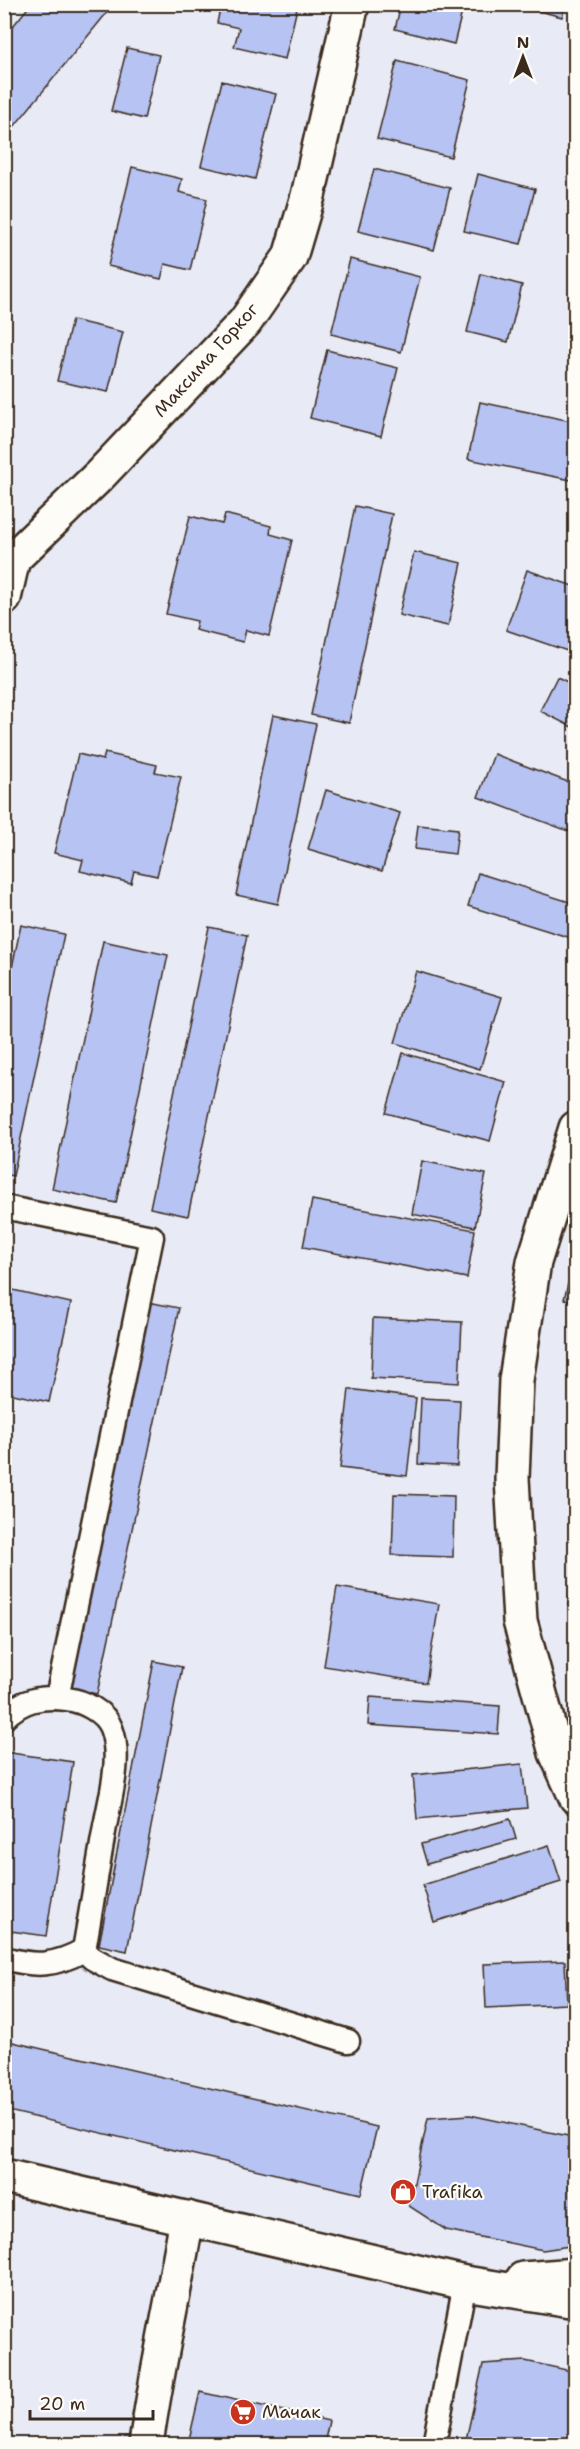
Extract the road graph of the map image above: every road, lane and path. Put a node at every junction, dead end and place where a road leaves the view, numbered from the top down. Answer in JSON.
{"nodes":[{"id":1,"x":352,"y":4,"type":"edge"},
{"id":2,"x":9,"y":559,"type":"edge"},
{"id":3,"x":4,"y":598,"type":"edge"},
{"id":4,"x":576,"y":1128,"type":"edge"},
{"id":5,"x":4,"y":1207,"type":"edge"},
{"id":6,"x":57,"y":1698,"type":"junction"},
{"id":7,"x":4,"y":1718,"type":"edge"},
{"id":8,"x":576,"y":1797,"type":"edge"},
{"id":9,"x":84,"y":1950,"type":"junction"},
{"id":10,"x":4,"y":1958,"type":"edge"},
{"id":11,"x":348,"y":2041,"type":"dead end"},
{"id":12,"x":4,"y":2176,"type":"edge"},
{"id":13,"x":187,"y":2218,"type":"junction"},
{"id":14,"x":576,"y":2275,"type":"edge"},
{"id":15,"x":465,"y":2283,"type":"junction"},
{"id":16,"x":576,"y":2301,"type":"edge"},
{"id":17,"x":146,"y":2445,"type":"edge"},
{"id":18,"x":434,"y":2445,"type":"edge"}],
"edges":[{"from":1,"to":2,"type":"street","name":"Максима Горког"},
{"from":2,"to":3,"type":"street"},
{"from":4,"to":8,"type":"street"},
{"from":5,"to":6,"type":"lane"},
{"from":6,"to":7,"type":"lane"},
{"from":6,"to":9,"type":"lane"},
{"from":9,"to":10,"type":"lane"},
{"from":9,"to":11,"type":"lane"},
{"from":12,"to":13,"type":"street"},
{"from":13,"to":15,"type":"street"},
{"from":13,"to":17,"type":"street"},
{"from":14,"to":15,"type":"street"},
{"from":15,"to":16,"type":"street"},
{"from":15,"to":18,"type":"lane"}]}
